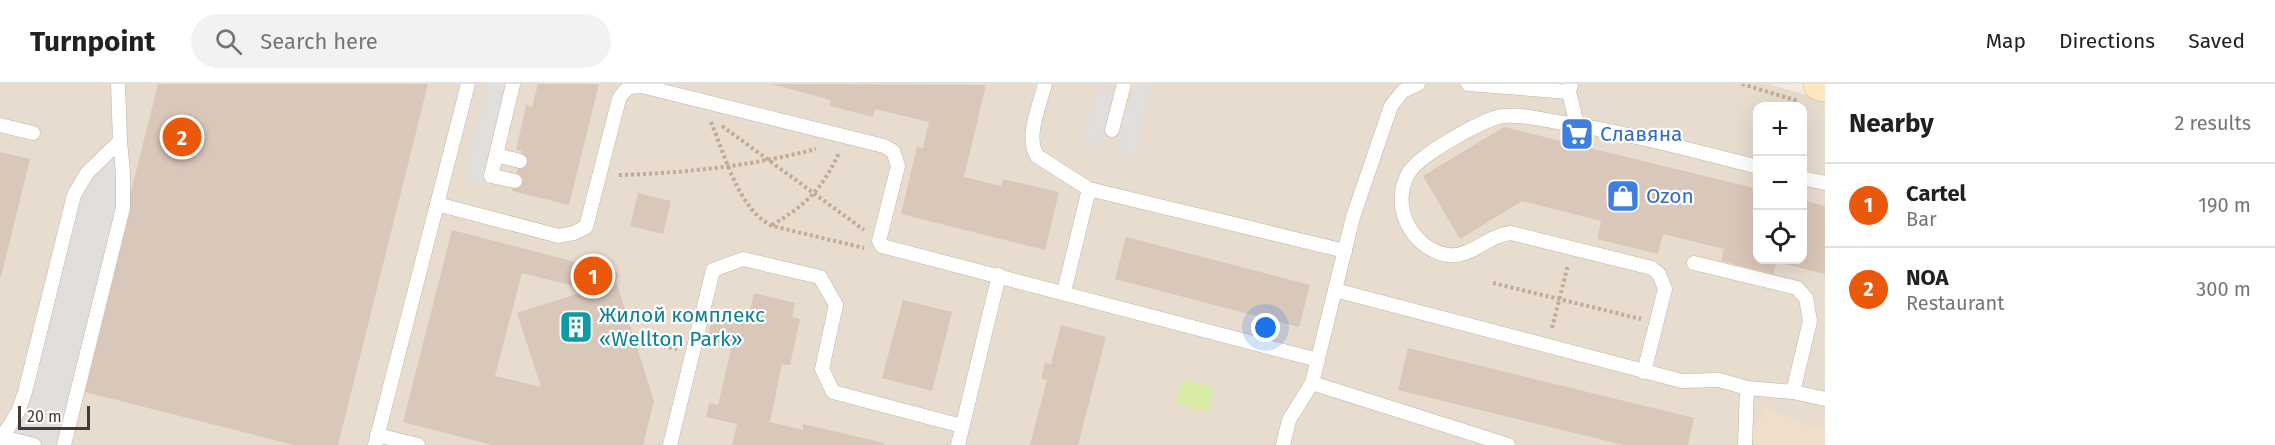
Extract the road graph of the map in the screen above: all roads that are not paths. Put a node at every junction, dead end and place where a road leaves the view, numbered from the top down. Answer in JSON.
{"nodes":[{"id":1,"x":118,"y":84,"type":"edge"},
{"id":2,"x":468,"y":84,"type":"edge"},
{"id":3,"x":513,"y":84,"type":"edge"},
{"id":4,"x":1045,"y":84,"type":"edge"},
{"id":5,"x":1124,"y":84,"type":"edge"},
{"id":6,"x":1418,"y":84,"type":"edge"},
{"id":7,"x":1468,"y":84,"type":"edge"},
{"id":8,"x":1570,"y":88,"type":"edge"},
{"id":9,"x":0,"y":125,"type":"edge"},
{"id":10,"x":1577,"y":125,"type":"junction"},
{"id":11,"x":1112,"y":130,"type":"dead end"},
{"id":12,"x":33,"y":133,"type":"dead end"},
{"id":13,"x":120,"y":141,"type":"junction"},
{"id":14,"x":496,"y":155,"type":"junction"},
{"id":15,"x":520,"y":161,"type":"dead end"},
{"id":16,"x":1753,"y":165,"type":"edge"},
{"id":17,"x":1807,"y":179,"type":"edge"},
{"id":18,"x":515,"y":181,"type":"dead end"},
{"id":19,"x":1825,"y":183,"type":"edge"},
{"id":20,"x":1089,"y":189,"type":"junction"},
{"id":21,"x":437,"y":204,"type":"junction"},
{"id":22,"x":1345,"y":251,"type":"junction"},
{"id":23,"x":1694,"y":262,"type":"dead end"},
{"id":24,"x":999,"y":276,"type":"junction"},
{"id":25,"x":1335,"y":290,"type":"junction"},
{"id":26,"x":1064,"y":292,"type":"junction"},
{"id":27,"x":1318,"y":360,"type":"junction"},
{"id":28,"x":1644,"y":372,"type":"junction"},
{"id":29,"x":1312,"y":383,"type":"junction"},
{"id":30,"x":1747,"y":388,"type":"junction"},
{"id":31,"x":1793,"y":392,"type":"junction"},
{"id":32,"x":1825,"y":399,"type":"edge"},
{"id":33,"x":962,"y":426,"type":"junction"},
{"id":34,"x":1,"y":439,"type":"edge"},
{"id":35,"x":376,"y":440,"type":"edge"},
{"id":36,"x":34,"y":445,"type":"edge"},
{"id":37,"x":64,"y":445,"type":"edge"},
{"id":38,"x":418,"y":445,"type":"edge"},
{"id":39,"x":670,"y":445,"type":"edge"},
{"id":40,"x":958,"y":445,"type":"edge"},
{"id":41,"x":1283,"y":445,"type":"edge"},
{"id":42,"x":1508,"y":445,"type":"edge"},
{"id":43,"x":1745,"y":445,"type":"edge"}],
"edges":[{"from":1,"to":13,"type":"lane"},
{"from":2,"to":21,"type":"lane"},
{"from":3,"to":14,"type":"lane"},
{"from":4,"to":20,"type":"lane"},
{"from":5,"to":11,"type":"lane"},
{"from":6,"to":22,"type":"lane"},
{"from":7,"to":8,"type":"lane"},
{"from":8,"to":10,"type":"lane"},
{"from":9,"to":12,"type":"lane"},
{"from":10,"to":16,"type":"lane"},
{"from":10,"to":28,"type":"lane"},
{"from":13,"to":34,"type":"lane"},
{"from":13,"to":37,"type":"lane"},
{"from":14,"to":15,"type":"lane"},
{"from":14,"to":18,"type":"lane"},
{"from":17,"to":19,"type":"lane"},
{"from":20,"to":22,"type":"lane"},
{"from":20,"to":26,"type":"lane"},
{"from":21,"to":24,"type":"lane"},
{"from":21,"to":35,"type":"lane"},
{"from":22,"to":25,"type":"lane"},
{"from":23,"to":31,"type":"lane"},
{"from":24,"to":26,"type":"lane"},
{"from":24,"to":33,"type":"lane"},
{"from":25,"to":27,"type":"lane"},
{"from":25,"to":28,"type":"lane"},
{"from":26,"to":27,"type":"lane"},
{"from":27,"to":29,"type":"lane"},
{"from":28,"to":30,"type":"lane"},
{"from":29,"to":41,"type":"lane"},
{"from":29,"to":42,"type":"lane"},
{"from":30,"to":31,"type":"lane"},
{"from":30,"to":43,"type":"lane"},
{"from":31,"to":32,"type":"lane"},
{"from":33,"to":39,"type":"lane"},
{"from":33,"to":40,"type":"lane"},
{"from":34,"to":36,"type":"lane"},
{"from":35,"to":38,"type":"lane"}]}
